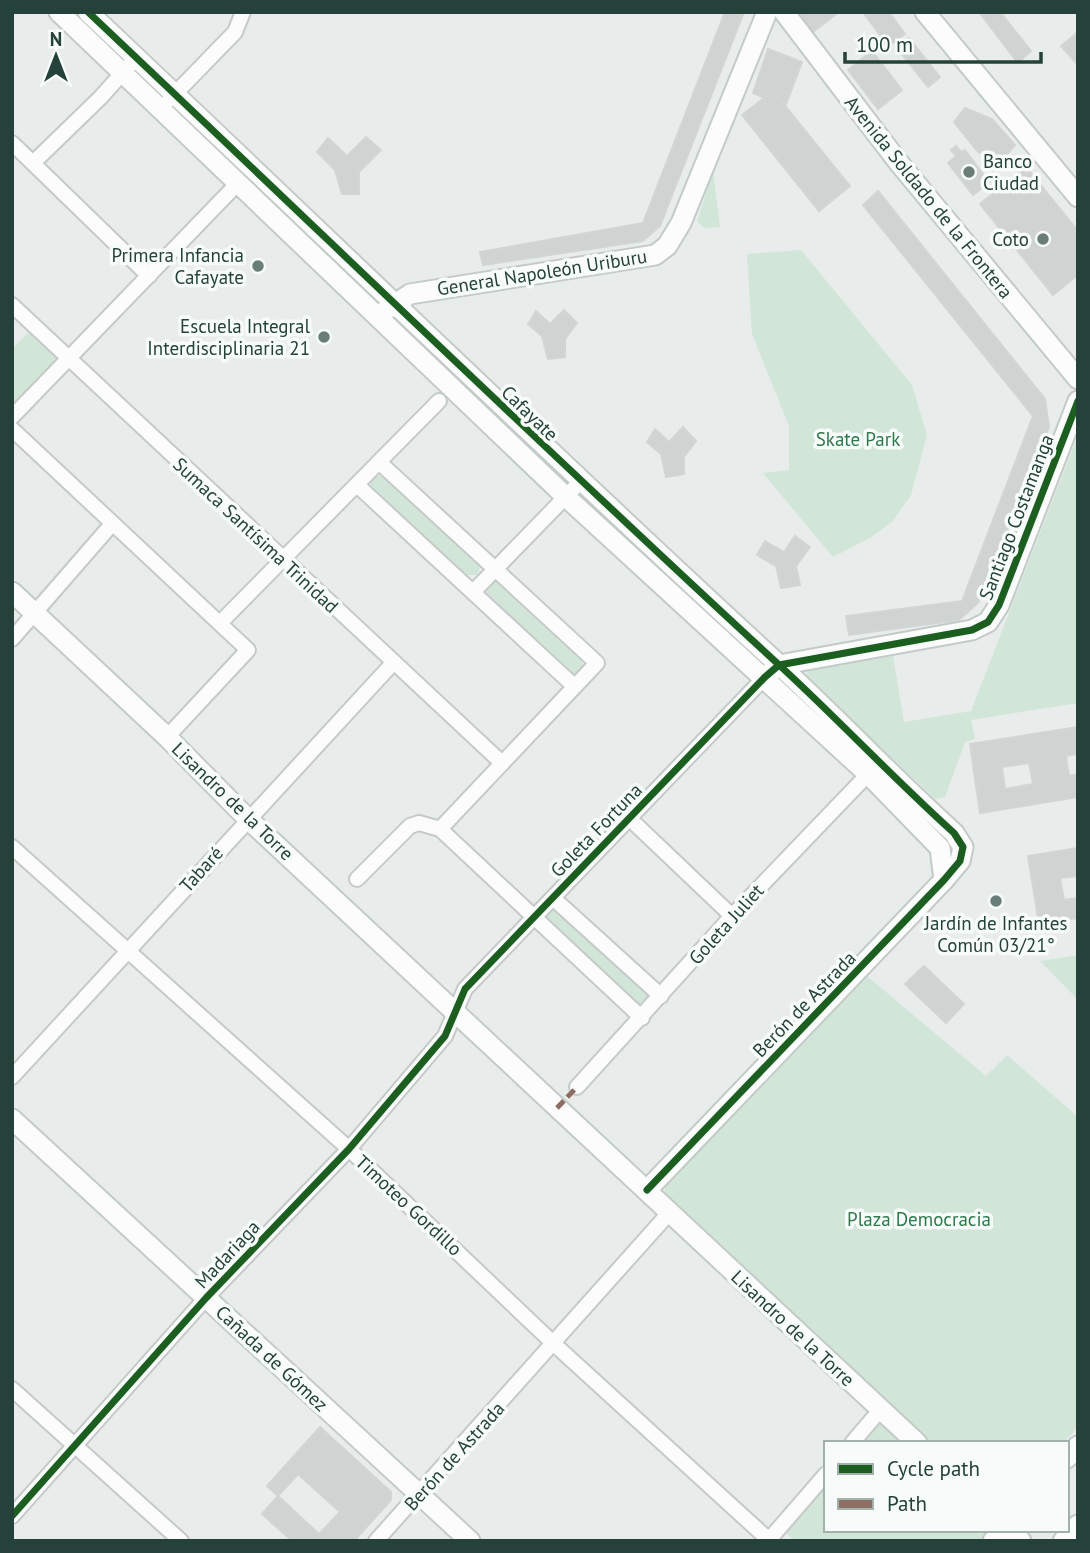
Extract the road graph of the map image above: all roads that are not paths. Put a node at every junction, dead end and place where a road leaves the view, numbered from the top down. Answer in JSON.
{"nodes":[{"id":1,"x":59,"y":12,"type":"edge"},
{"id":2,"x":88,"y":12,"type":"edge"},
{"id":3,"x":243,"y":12,"type":"edge"},
{"id":4,"x":767,"y":12,"type":"edge"},
{"id":5,"x":784,"y":12,"type":"edge"},
{"id":6,"x":925,"y":12,"type":"edge"},
{"id":7,"x":136,"y":58,"type":"junction"},
{"id":8,"x":123,"y":73,"type":"junction"},
{"id":9,"x":175,"y":94,"type":"junction"},
{"id":10,"x":161,"y":108,"type":"junction"},
{"id":11,"x":12,"y":143,"type":"edge"},
{"id":12,"x":34,"y":162,"type":"junction"},
{"id":13,"x":239,"y":182,"type":"junction"},
{"id":14,"x":1078,"y":197,"type":"edge"},
{"id":15,"x":149,"y":276,"type":"junction"},
{"id":16,"x":12,"y":305,"type":"edge"},
{"id":17,"x":386,"y":311,"type":"junction"},
{"id":18,"x":70,"y":358,"type":"junction"},
{"id":19,"x":1078,"y":379,"type":"edge"},
{"id":20,"x":439,"y":401,"type":"dead end"},
{"id":21,"x":1078,"y":401,"type":"edge"},
{"id":22,"x":12,"y":417,"type":"edge"},
{"id":23,"x":12,"y":429,"type":"edge"},
{"id":24,"x":379,"y":462,"type":"junction"},
{"id":25,"x":580,"y":482,"type":"junction"},
{"id":26,"x":357,"y":485,"type":"junction"},
{"id":27,"x":565,"y":496,"type":"junction"},
{"id":28,"x":111,"y":524,"type":"junction"},
{"id":29,"x":283,"y":561,"type":"junction"},
{"id":30,"x":495,"y":569,"type":"junction"},
{"id":31,"x":474,"y":591,"type":"junction"},
{"id":32,"x":12,"y":592,"type":"edge"},
{"id":33,"x":35,"y":612,"type":"junction"},
{"id":34,"x":220,"y":623,"type":"junction"},
{"id":35,"x":12,"y":639,"type":"edge"},
{"id":36,"x":393,"y":663,"type":"junction"},
{"id":37,"x":772,"y":671,"type":"junction"},
{"id":38,"x":574,"y":687,"type":"junction"},
{"id":39,"x":167,"y":737,"type":"junction"},
{"id":40,"x":502,"y":763,"type":"junction"},
{"id":41,"x":873,"y":769,"type":"junction"},
{"id":42,"x":248,"y":818,"type":"junction"},
{"id":43,"x":629,"y":818,"type":"junction"},
{"id":44,"x":440,"y":828,"type":"junction"},
{"id":45,"x":954,"y":833,"type":"joint"},
{"id":46,"x":12,"y":847,"type":"edge"},
{"id":47,"x":357,"y":879,"type":"dead end"},
{"id":48,"x":944,"y":880,"type":"junction"},
{"id":49,"x":553,"y":898,"type":"junction"},
{"id":50,"x":732,"y":916,"type":"junction"},
{"id":51,"x":533,"y":919,"type":"junction"},
{"id":52,"x":126,"y":952,"type":"junction"},
{"id":53,"x":661,"y":996,"type":"junction"},
{"id":54,"x":454,"y":1009,"type":"junction"},
{"id":55,"x":642,"y":1018,"type":"junction"},
{"id":56,"x":12,"y":1077,"type":"edge"},
{"id":57,"x":577,"y":1087,"type":"dead end"},
{"id":58,"x":12,"y":1119,"type":"edge"},
{"id":59,"x":349,"y":1149,"type":"junction"},
{"id":60,"x":647,"y":1190,"type":"junction"},
{"id":61,"x":670,"y":1212,"type":"junction"},
{"id":62,"x":206,"y":1298,"type":"junction"},
{"id":63,"x":554,"y":1344,"type":"junction"},
{"id":64,"x":12,"y":1389,"type":"edge"},
{"id":65,"x":881,"y":1409,"type":"junction"},
{"id":66,"x":854,"y":1441,"type":"edge"},
{"id":67,"x":914,"y":1441,"type":"edge"},
{"id":68,"x":76,"y":1446,"type":"junction"},
{"id":69,"x":824,"y":1476,"type":"edge"},
{"id":70,"x":420,"y":1495,"type":"junction"},
{"id":71,"x":12,"y":1516,"type":"edge"},
{"id":72,"x":1078,"y":1525,"type":"edge"},
{"id":73,"x":769,"y":1540,"type":"edge"},
{"id":74,"x":181,"y":1541,"type":"edge"},
{"id":75,"x":376,"y":1541,"type":"edge"},
{"id":76,"x":470,"y":1541,"type":"edge"},
{"id":77,"x":1063,"y":1541,"type":"edge"}],
"edges":[{"from":1,"to":8,"type":"street","name":"Cafayate"},
{"from":2,"to":7,"type":"street","name":"Cafayate"},
{"from":3,"to":9,"type":"street"},
{"from":4,"to":17,"type":"street","name":"General Napoleón Uriburu"},
{"from":5,"to":19,"type":"street","name":"Avenida Soldado de la Frontera"},
{"from":6,"to":14,"type":"street"},
{"from":7,"to":8,"type":"street"},
{"from":7,"to":9,"type":"street","name":"Cafayate"},
{"from":8,"to":10,"type":"street","name":"Cafayate"},
{"from":8,"to":12,"type":"street"},
{"from":9,"to":10,"type":"street"},
{"from":9,"to":17,"type":"street","name":"Cafayate"},
{"from":10,"to":13,"type":"street","name":"Cafayate"},
{"from":11,"to":12,"type":"street"},
{"from":12,"to":15,"type":"street"},
{"from":13,"to":15,"type":"street"},
{"from":13,"to":17,"type":"street","name":"Cafayate"},
{"from":15,"to":18,"type":"street"},
{"from":16,"to":18,"type":"street","name":"Sumaca Santísima Trinidad"},
{"from":17,"to":25,"type":"street","name":"Cafayate"},
{"from":17,"to":27,"type":"street","name":"Cafayate"},
{"from":18,"to":22,"type":"street"},
{"from":18,"to":29,"type":"street","name":"Sumaca Santísima Trinidad"},
{"from":20,"to":24,"type":"street"},
{"from":21,"to":37,"type":"street","name":"Santiago Costamanga"},
{"from":23,"to":28,"type":"street"},
{"from":24,"to":26,"type":"street"},
{"from":24,"to":30,"type":"street"},
{"from":25,"to":27,"type":"street"},
{"from":25,"to":37,"type":"street","name":"Cafayate"},
{"from":26,"to":29,"type":"street"},
{"from":26,"to":31,"type":"street"},
{"from":27,"to":30,"type":"street"},
{"from":27,"to":37,"type":"street","name":"Cafayate"},
{"from":28,"to":33,"type":"street"},
{"from":28,"to":34,"type":"street"},
{"from":29,"to":34,"type":"street"},
{"from":29,"to":36,"type":"street","name":"Sumaca Santísima Trinidad"},
{"from":30,"to":31,"type":"street"},
{"from":30,"to":38,"type":"street"},
{"from":31,"to":38,"type":"street"},
{"from":32,"to":33,"type":"street","name":"Lisandro de la Torre"},
{"from":33,"to":35,"type":"street"},
{"from":33,"to":39,"type":"street","name":"Lisandro de la Torre"},
{"from":34,"to":39,"type":"street"},
{"from":36,"to":40,"type":"street","name":"Sumaca Santísima Trinidad"},
{"from":36,"to":42,"type":"street","name":"Tabaré"},
{"from":37,"to":41,"type":"street","name":"Cafayate"},
{"from":37,"to":43,"type":"street","name":"Goleta Fortuna"},
{"from":38,"to":40,"type":"street"},
{"from":39,"to":42,"type":"street","name":"Lisandro de la Torre"},
{"from":40,"to":44,"type":"street"},
{"from":41,"to":45,"type":"street","name":"Cafayate"},
{"from":41,"to":48,"type":"street","name":"Cafayate"},
{"from":41,"to":50,"type":"street","name":"Goleta Juliet"},
{"from":42,"to":52,"type":"street","name":"Tabaré"},
{"from":42,"to":54,"type":"street","name":"Lisandro de la Torre"},
{"from":43,"to":49,"type":"street","name":"Goleta Fortuna"},
{"from":43,"to":50,"type":"street"},
{"from":44,"to":47,"type":"street"},
{"from":44,"to":51,"type":"street"},
{"from":45,"to":48,"type":"street","name":"Berón de Astrada"},
{"from":46,"to":52,"type":"street","name":"Timoteo Gordillo"},
{"from":48,"to":60,"type":"street","name":"Berón de Astrada"},
{"from":49,"to":51,"type":"street","name":"Goleta Fortuna"},
{"from":49,"to":53,"type":"street"},
{"from":50,"to":53,"type":"street","name":"Goleta Juliet"},
{"from":51,"to":54,"type":"street","name":"Goleta Fortuna"},
{"from":51,"to":55,"type":"street"},
{"from":52,"to":56,"type":"street","name":"Tabaré"},
{"from":52,"to":59,"type":"street","name":"Timoteo Gordillo"},
{"from":53,"to":55,"type":"street","name":"Goleta Juliet"},
{"from":54,"to":59,"type":"street","name":"Madariaga"},
{"from":54,"to":60,"type":"street","name":"Lisandro de la Torre"},
{"from":55,"to":57,"type":"street","name":"Goleta Juliet"},
{"from":58,"to":62,"type":"street","name":"Cañada de Gómez"},
{"from":59,"to":62,"type":"street","name":"Madariaga"},
{"from":59,"to":63,"type":"street","name":"Timoteo Gordillo"},
{"from":60,"to":61,"type":"street","name":"Lisandro de la Torre"},
{"from":61,"to":63,"type":"street","name":"Berón de Astrada"},
{"from":61,"to":65,"type":"street","name":"Lisandro de la Torre"},
{"from":62,"to":68,"type":"street","name":"Madariaga"},
{"from":62,"to":70,"type":"street","name":"Cañada de Gómez"},
{"from":63,"to":70,"type":"street","name":"Berón de Astrada"},
{"from":63,"to":73,"type":"street","name":"Timoteo Gordillo"},
{"from":64,"to":68,"type":"street"},
{"from":65,"to":66,"type":"street"},
{"from":65,"to":67,"type":"street","name":"Lisandro de la Torre"},
{"from":68,"to":71,"type":"street","name":"Madariaga"},
{"from":68,"to":74,"type":"street"},
{"from":69,"to":73,"type":"street"},
{"from":70,"to":75,"type":"street","name":"Berón de Astrada"},
{"from":70,"to":76,"type":"street","name":"Cañada de Gómez"},
{"from":72,"to":77,"type":"street"}]}
